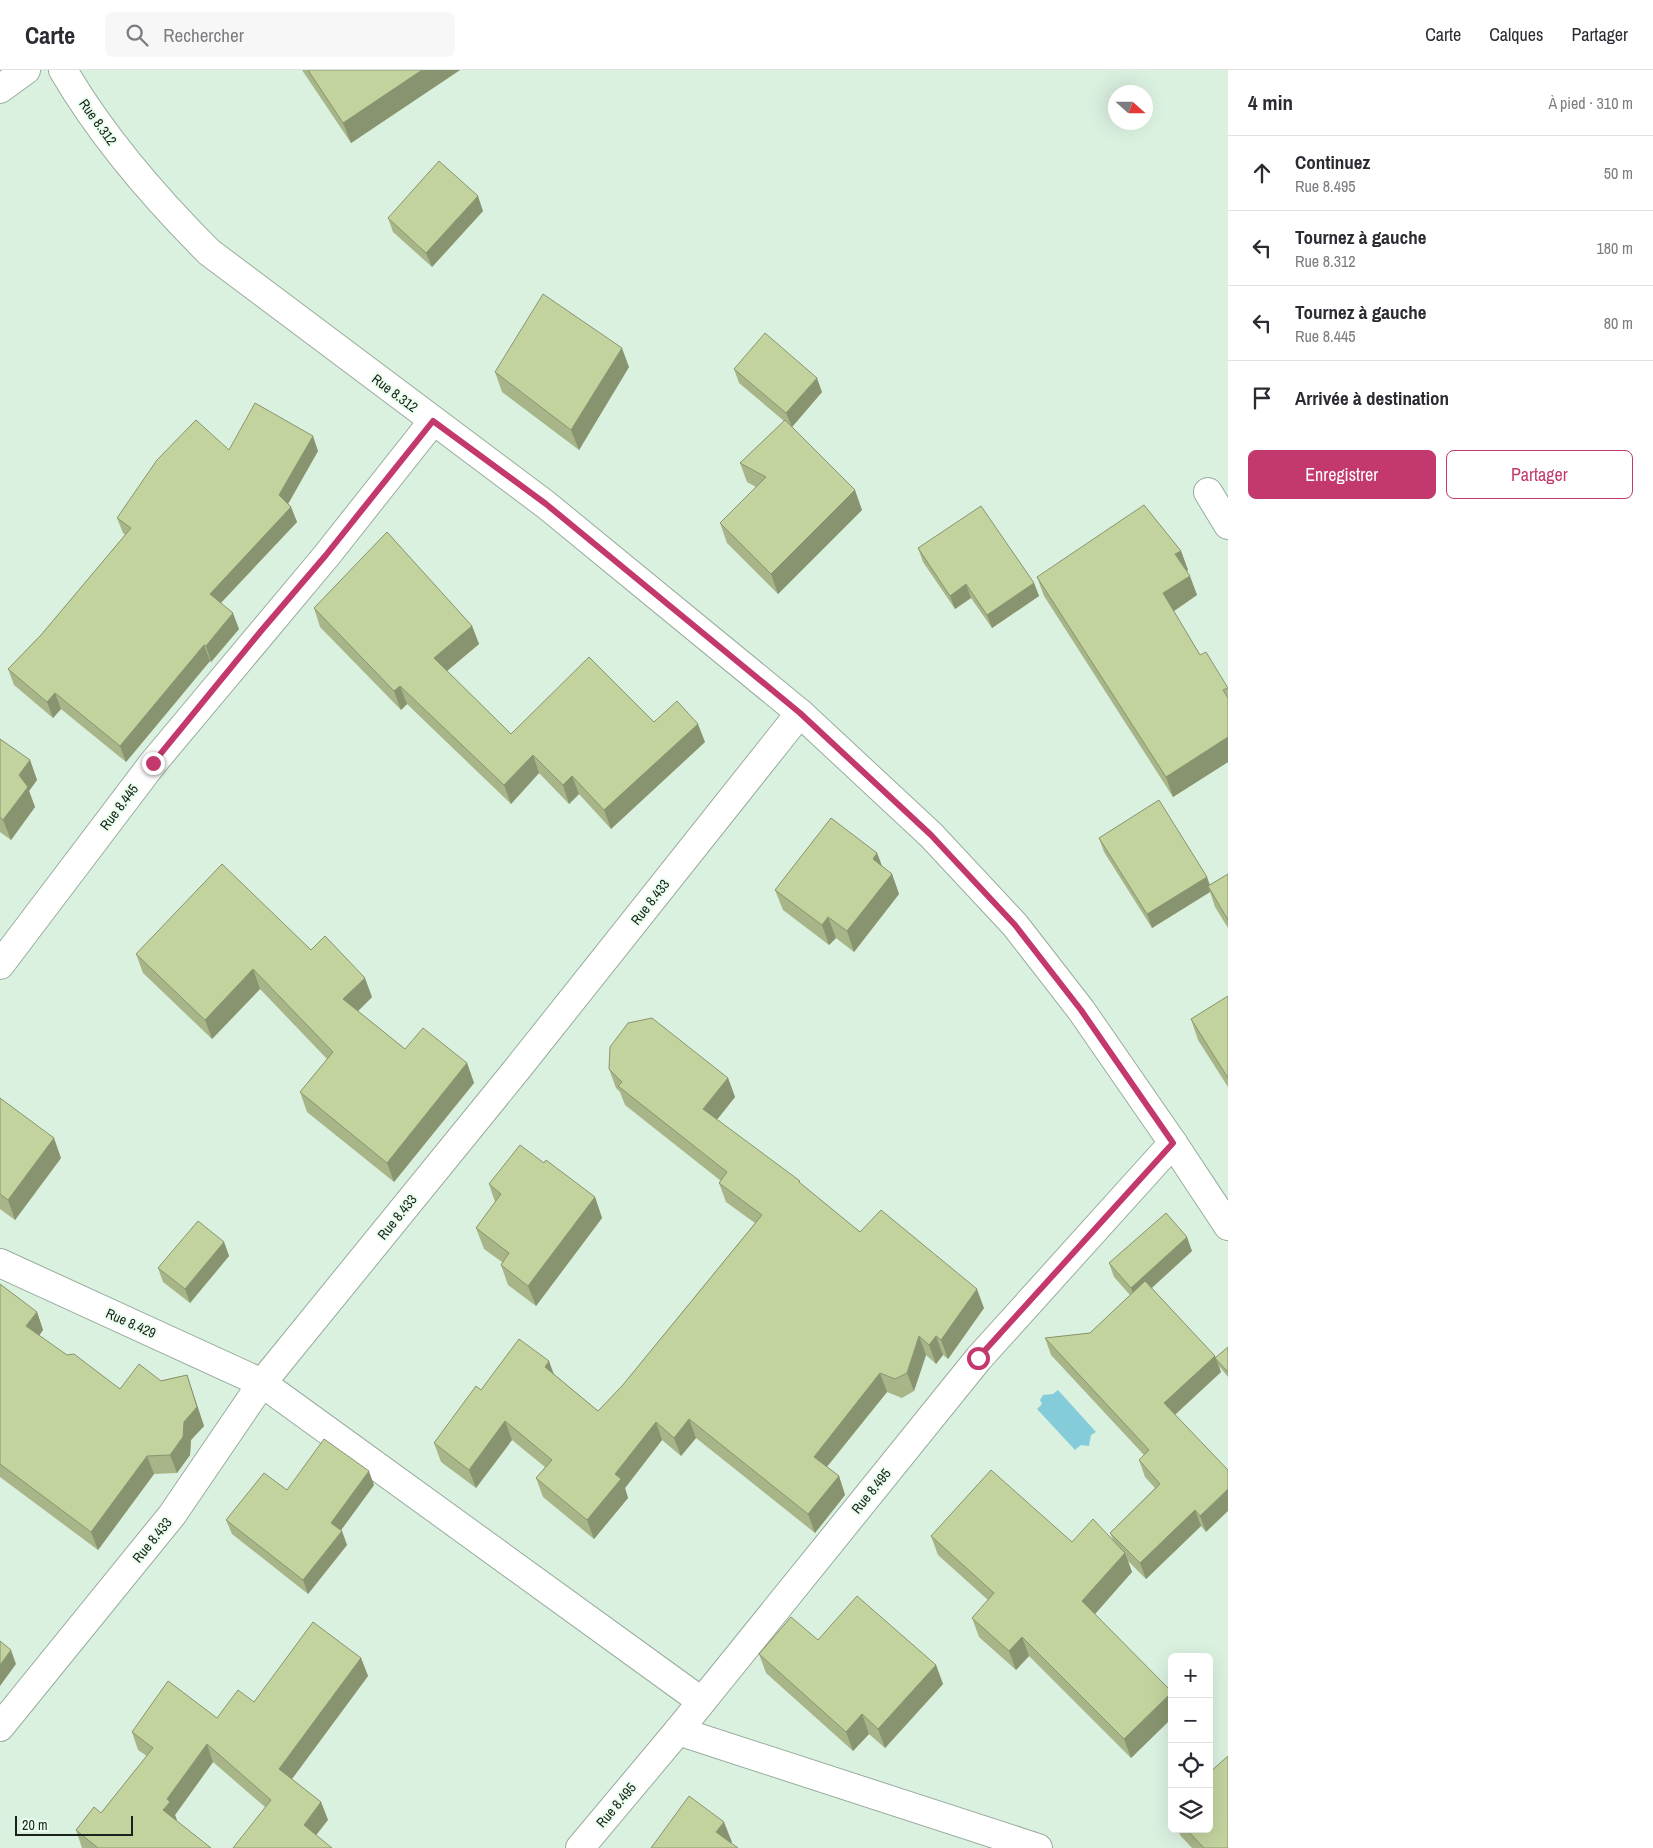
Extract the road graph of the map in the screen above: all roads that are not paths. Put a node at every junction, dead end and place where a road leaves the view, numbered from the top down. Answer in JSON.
{"nodes":[{"id":1,"x":26,"y":70,"type":"edge"},
{"id":2,"x":63,"y":70,"type":"edge"},
{"id":3,"x":0,"y":89,"type":"edge"},
{"id":4,"x":433,"y":421,"type":"junction"},
{"id":5,"x":1208,"y":492,"type":"dead end"},
{"id":6,"x":1228,"y":525,"type":"edge"},
{"id":7,"x":800,"y":713,"type":"junction"},
{"id":8,"x":0,"y":964,"type":"edge"},
{"id":9,"x":1173,"y":1143,"type":"junction"},
{"id":10,"x":1228,"y":1226,"type":"edge"},
{"id":11,"x":0,"y":1263,"type":"edge"},
{"id":12,"x":262,"y":1382,"type":"junction"},
{"id":13,"x":702,"y":1701,"type":"junction"},
{"id":14,"x":0,"y":1726,"type":"edge"},
{"id":15,"x":678,"y":1730,"type":"junction"},
{"id":16,"x":580,"y":1848,"type":"edge"},
{"id":17,"x":1038,"y":1848,"type":"edge"}],
"edges":[{"from":1,"to":3,"type":"street"},
{"from":2,"to":4,"type":"street","name":"Rue 8.312"},
{"from":4,"to":7,"type":"street","name":"Rue 8.312"},
{"from":4,"to":8,"type":"street","name":"Rue 8.445"},
{"from":5,"to":6,"type":"street"},
{"from":7,"to":9,"type":"street","name":"Rue 8.312"},
{"from":7,"to":12,"type":"street","name":"Rue 8.433"},
{"from":9,"to":10,"type":"street","name":"Rue 8.312"},
{"from":9,"to":13,"type":"street","name":"Rue 8.495"},
{"from":11,"to":12,"type":"street","name":"Rue 8.429"},
{"from":12,"to":13,"type":"street","name":"Rue 8.429"},
{"from":12,"to":14,"type":"street","name":"Rue 8.433"},
{"from":13,"to":15,"type":"street","name":"Rue 8.495"},
{"from":15,"to":16,"type":"street","name":"Rue 8.495"},
{"from":15,"to":17,"type":"street"}]}
